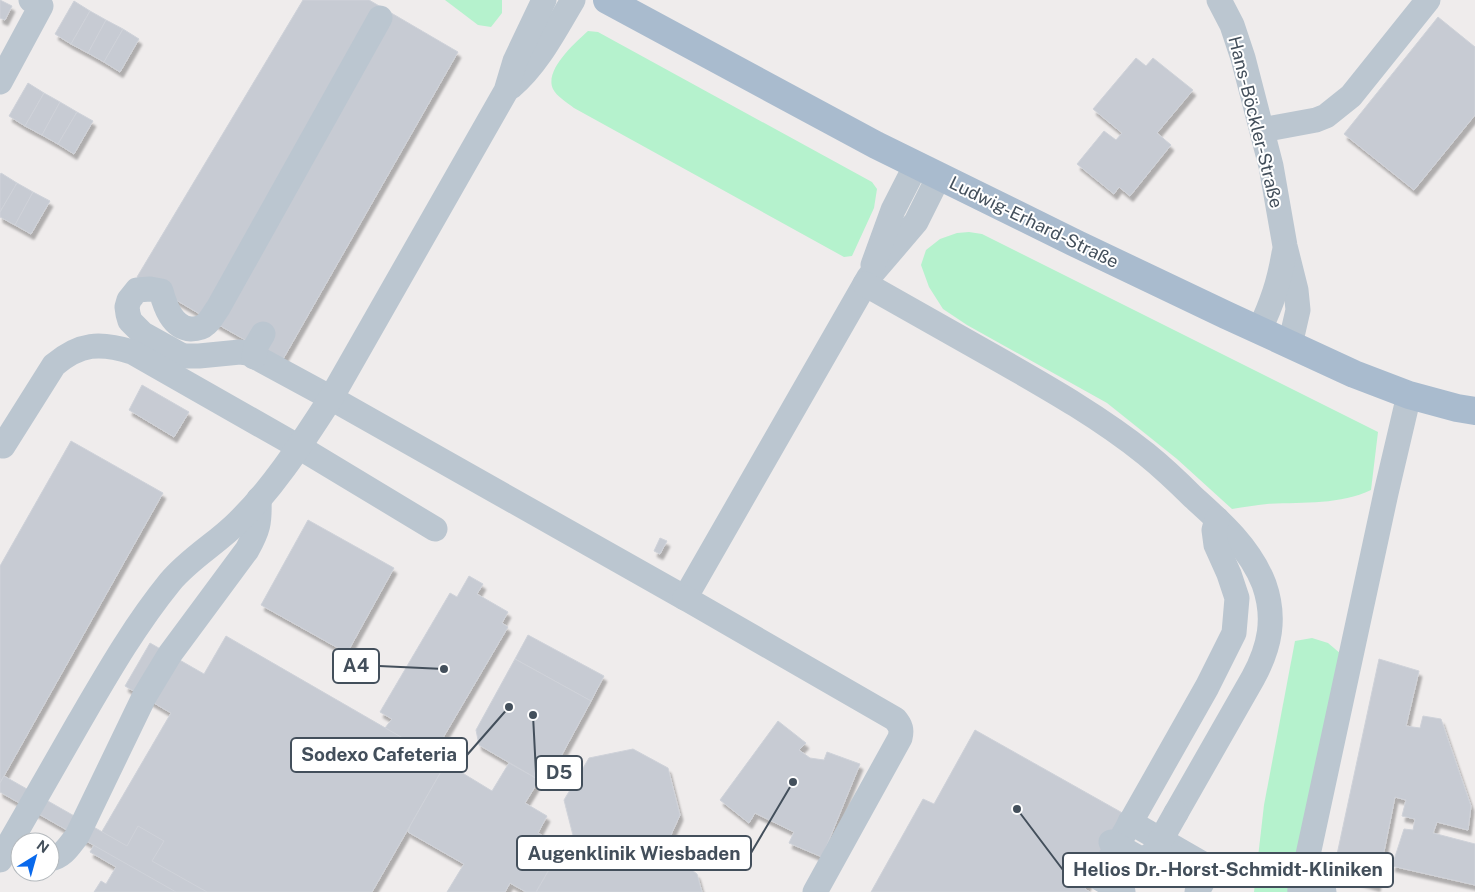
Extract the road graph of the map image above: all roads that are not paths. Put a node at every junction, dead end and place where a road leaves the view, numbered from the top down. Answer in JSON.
{"nodes":[{"id":1,"x":544,"y":0,"type":"edge"},
{"id":2,"x":573,"y":0,"type":"edge"},
{"id":3,"x":608,"y":0,"type":"edge"},
{"id":4,"x":1219,"y":0,"type":"edge"},
{"id":5,"x":1428,"y":0,"type":"edge"},
{"id":6,"x":39,"y":2,"type":"edge"},
{"id":7,"x":380,"y":18,"type":"dead end"},
{"id":8,"x":0,"y":82,"type":"edge"},
{"id":9,"x":506,"y":91,"type":"junction"},
{"id":10,"x":1262,"y":130,"type":"junction"},
{"id":11,"x":927,"y":170,"type":"junction"},
{"id":12,"x":1285,"y":246,"type":"junction"},
{"id":13,"x":867,"y":280,"type":"junction"},
{"id":14,"x":1259,"y":331,"type":"junction"},
{"id":15,"x":1290,"y":344,"type":"junction"},
{"id":16,"x":1409,"y":395,"type":"junction"},
{"id":17,"x":331,"y":398,"type":"junction"},
{"id":18,"x":1475,"y":411,"type":"edge"},
{"id":19,"x":3,"y":446,"type":"dead end"},
{"id":20,"x":299,"y":447,"type":"junction"},
{"id":21,"x":259,"y":499,"type":"junction"},
{"id":22,"x":1217,"y":518,"type":"junction"},
{"id":23,"x":435,"y":529,"type":"dead end"},
{"id":24,"x":685,"y":598,"type":"junction"},
{"id":25,"x":1130,"y":822,"type":"junction"},
{"id":26,"x":19,"y":832,"type":"edge"},
{"id":27,"x":1111,"y":842,"type":"dead end"},
{"id":28,"x":60,"y":855,"type":"edge"},
{"id":29,"x":1308,"y":891,"type":"edge"},
{"id":30,"x":815,"y":892,"type":"edge"},
{"id":31,"x":1123,"y":892,"type":"edge"},
{"id":32,"x":1197,"y":892,"type":"edge"}],
"edges":[{"from":1,"to":9,"type":"street"},
{"from":2,"to":9,"type":"street"},
{"from":3,"to":11,"type":"main road","name":"Ludwig-Erhard-Straße"},
{"from":4,"to":10,"type":"street","name":"Hans-Böckler-Straße"},
{"from":5,"to":10,"type":"street"},
{"from":6,"to":8,"type":"street"},
{"from":7,"to":17,"type":"street"},
{"from":9,"to":17,"type":"street"},
{"from":10,"to":12,"type":"street","name":"Hans-Böckler-Straße"},
{"from":11,"to":13,"type":"street"},
{"from":11,"to":14,"type":"main road","name":"Ludwig-Erhard-Straße"},
{"from":12,"to":14,"type":"street","name":"Hans-Böckler-Straße"},
{"from":12,"to":15,"type":"street","name":"Hans-Böckler-Straße"},
{"from":13,"to":22,"type":"street"},
{"from":13,"to":24,"type":"street"},
{"from":14,"to":15,"type":"main road","name":"Ludwig-Erhard-Straße"},
{"from":15,"to":16,"type":"main road","name":"Ludwig-Erhard-Straße"},
{"from":16,"to":18,"type":"main road","name":"Ludwig-Erhard-Straße"},
{"from":16,"to":29,"type":"street"},
{"from":17,"to":20,"type":"street"},
{"from":17,"to":24,"type":"street"},
{"from":19,"to":20,"type":"street"},
{"from":20,"to":21,"type":"street"},
{"from":20,"to":23,"type":"street"},
{"from":21,"to":26,"type":"street"},
{"from":21,"to":28,"type":"street"},
{"from":22,"to":25,"type":"street"},
{"from":22,"to":27,"type":"street","bridge":true},
{"from":24,"to":30,"type":"street"},
{"from":25,"to":31,"type":"street"},
{"from":25,"to":32,"type":"street"}]}
